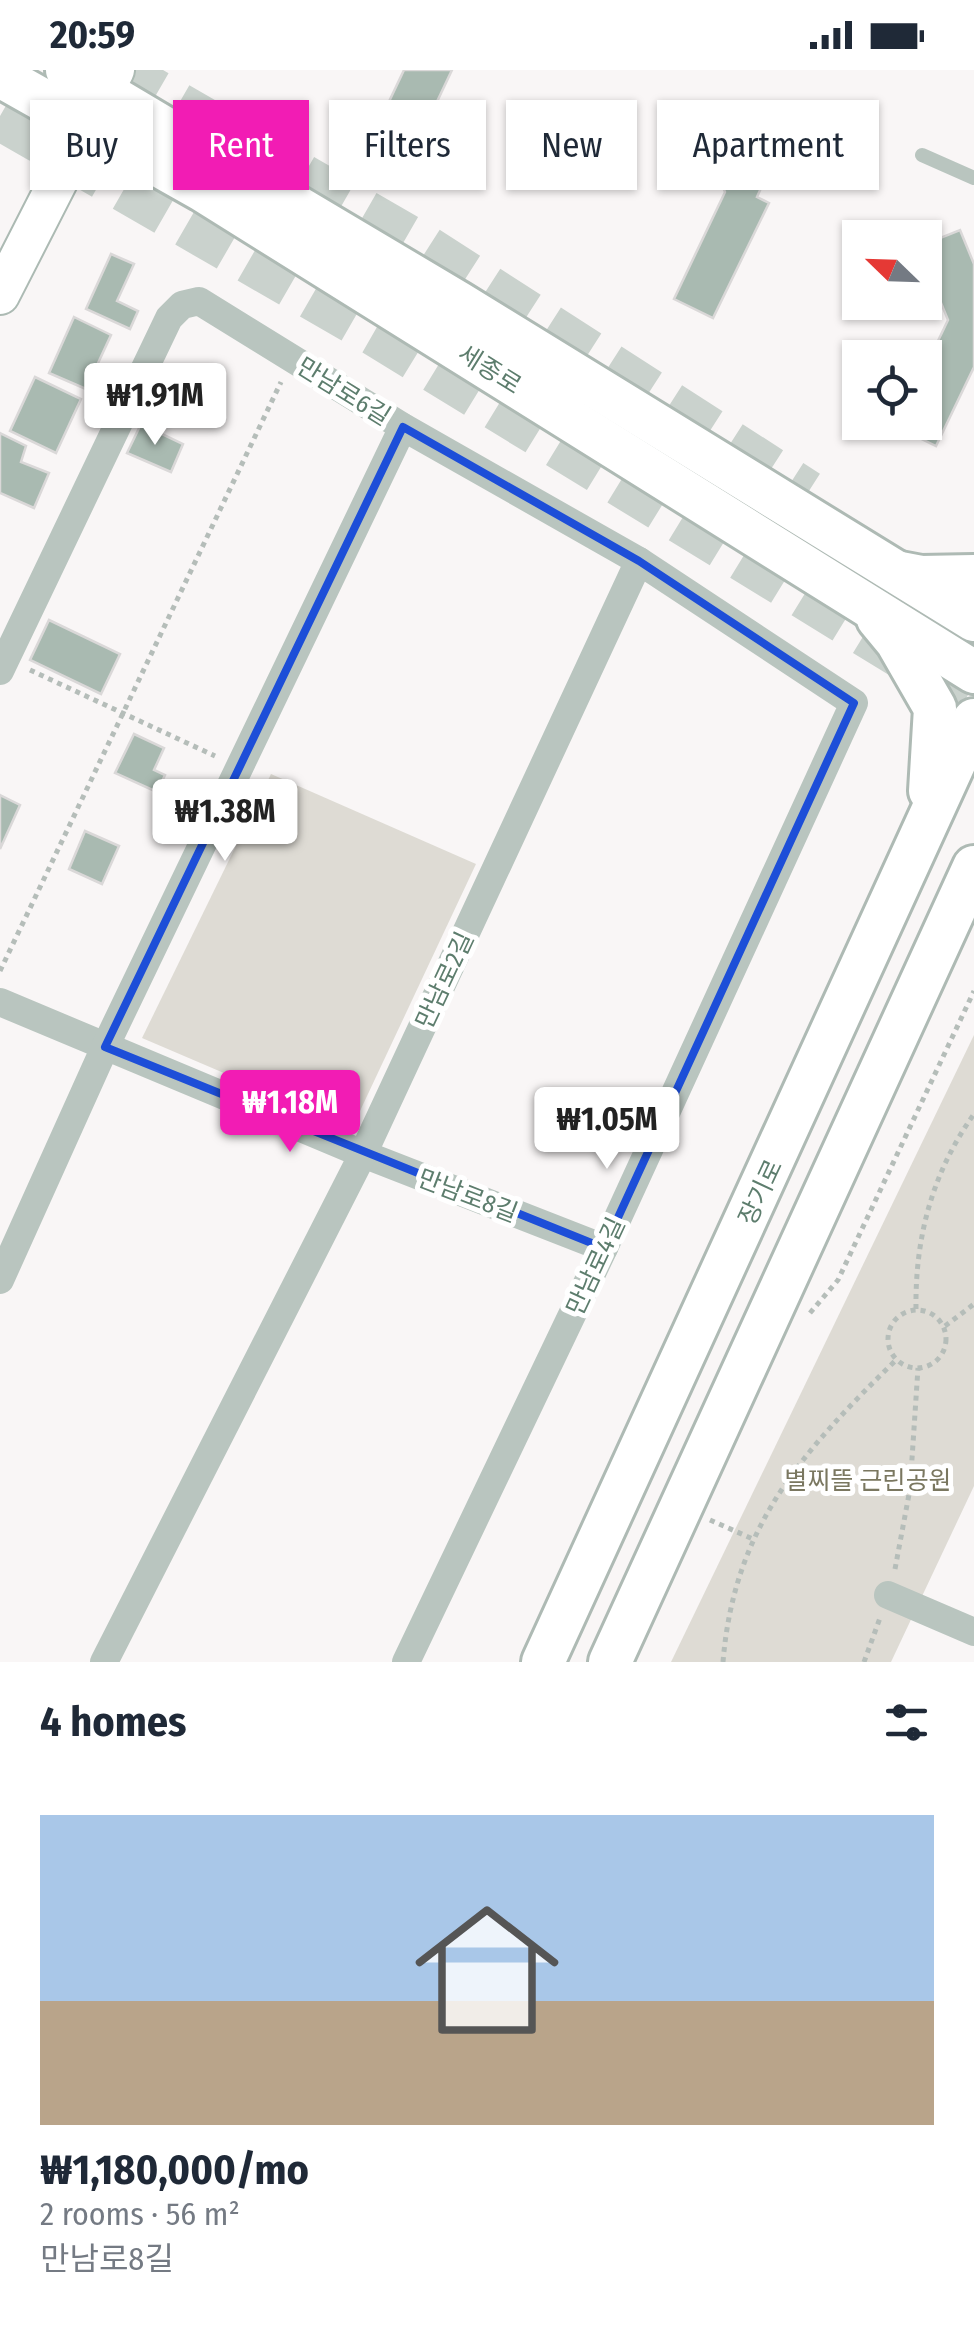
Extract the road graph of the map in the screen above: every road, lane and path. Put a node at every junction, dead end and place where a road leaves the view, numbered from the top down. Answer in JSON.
{"nodes":[{"id":1,"x":0,"y":76,"type":"edge"},
{"id":2,"x":93,"y":88,"type":"edge"},
{"id":3,"x":922,"y":154,"type":"dead end"},
{"id":4,"x":974,"y":178,"type":"edge"},
{"id":5,"x":0,"y":295,"type":"edge"},
{"id":6,"x":286,"y":370,"type":"dead end"},
{"id":7,"x":403,"y":427,"type":"junction"},
{"id":8,"x":640,"y":561,"type":"junction"},
{"id":9,"x":895,"y":572,"type":"junction"},
{"id":10,"x":974,"y":576,"type":"edge"},
{"id":11,"x":869,"y":607,"type":"junction"},
{"id":12,"x":974,"y":620,"type":"edge"},
{"id":13,"x":11,"y":669,"type":"edge"},
{"id":14,"x":974,"y":672,"type":"edge"},
{"id":15,"x":854,"y":703,"type":"joint"},
{"id":16,"x":123,"y":713,"type":"junction"},
{"id":17,"x":974,"y":720,"type":"edge"},
{"id":18,"x":227,"y":762,"type":"dead end"},
{"id":19,"x":974,"y":867,"type":"edge"},
{"id":20,"x":907,"y":872,"type":"junction"},
{"id":21,"x":964,"y":893,"type":"edge"},
{"id":22,"x":0,"y":970,"type":"edge"},
{"id":23,"x":974,"y":990,"type":"edge"},
{"id":24,"x":0,"y":1002,"type":"edge"},
{"id":25,"x":105,"y":1047,"type":"junction"},
{"id":26,"x":974,"y":1114,"type":"edge"},
{"id":27,"x":363,"y":1154,"type":"junction"},
{"id":28,"x":604,"y":1248,"type":"junction"},
{"id":29,"x":0,"y":1280,"type":"edge"},
{"id":30,"x":974,"y":1304,"type":"edge"},
{"id":31,"x":916,"y":1309,"type":"junction"},
{"id":32,"x":806,"y":1318,"type":"dead end"},
{"id":33,"x":944,"y":1326,"type":"junction"},
{"id":34,"x":896,"y":1360,"type":"junction"},
{"id":35,"x":918,"y":1368,"type":"junction"},
{"id":36,"x":708,"y":1520,"type":"dead end"},
{"id":37,"x":753,"y":1540,"type":"junction"},
{"id":38,"x":888,"y":1596,"type":"junction"},
{"id":39,"x":974,"y":1632,"type":"edge"},
{"id":40,"x":104,"y":1662,"type":"edge"},
{"id":41,"x":406,"y":1662,"type":"edge"},
{"id":42,"x":543,"y":1662,"type":"edge"},
{"id":43,"x":610,"y":1662,"type":"edge"},
{"id":44,"x":723,"y":1662,"type":"edge"},
{"id":45,"x":864,"y":1662,"type":"edge"}],
"edges":[{"from":1,"to":2,"type":"main road","name":"세종로"},
{"from":2,"to":5,"type":"street"},
{"from":2,"to":9,"type":"main road","name":"세종로"},
{"from":2,"to":11,"type":"main road","name":"세종로"},
{"from":3,"to":4,"type":"lane"},
{"from":6,"to":16,"type":"path"},
{"from":7,"to":8,"type":"street","name":"만남로6길"},
{"from":7,"to":13,"type":"street","name":"만남로6길"},
{"from":7,"to":25,"type":"street"},
{"from":8,"to":15,"type":"street","name":"만남로6길"},
{"from":8,"to":27,"type":"street","name":"만남로2길"},
{"from":9,"to":10,"type":"main road"},
{"from":9,"to":12,"type":"main road","name":"세종로"},
{"from":11,"to":14,"type":"main road","name":"세종로"},
{"from":11,"to":20,"type":"main road"},
{"from":13,"to":16,"type":"path"},
{"from":15,"to":28,"type":"street","name":"만남로4길"},
{"from":16,"to":18,"type":"path"},
{"from":16,"to":22,"type":"path"},
{"from":17,"to":20,"type":"main road","name":"장기로"},
{"from":19,"to":21,"type":"main road"},
{"from":20,"to":42,"type":"main road","name":"장기로"},
{"from":21,"to":43,"type":"main road"},
{"from":23,"to":32,"type":"path"},
{"from":24,"to":25,"type":"street","name":"만남로8길"},
{"from":25,"to":27,"type":"street","name":"만남로8길"},
{"from":25,"to":29,"type":"street"},
{"from":26,"to":31,"type":"path"},
{"from":27,"to":28,"type":"street","name":"만남로8길"},
{"from":27,"to":40,"type":"street","name":"만남로2길"},
{"from":28,"to":41,"type":"street","name":"만남로4길"},
{"from":30,"to":33,"type":"path"},
{"from":31,"to":33,"type":"path"},
{"from":31,"to":34,"type":"path"},
{"from":33,"to":35,"type":"path"},
{"from":34,"to":35,"type":"path"},
{"from":34,"to":37,"type":"path"},
{"from":35,"to":38,"type":"path"},
{"from":36,"to":37,"type":"path"},
{"from":37,"to":44,"type":"path"},
{"from":38,"to":39,"type":"street"},
{"from":38,"to":45,"type":"path"}]}
